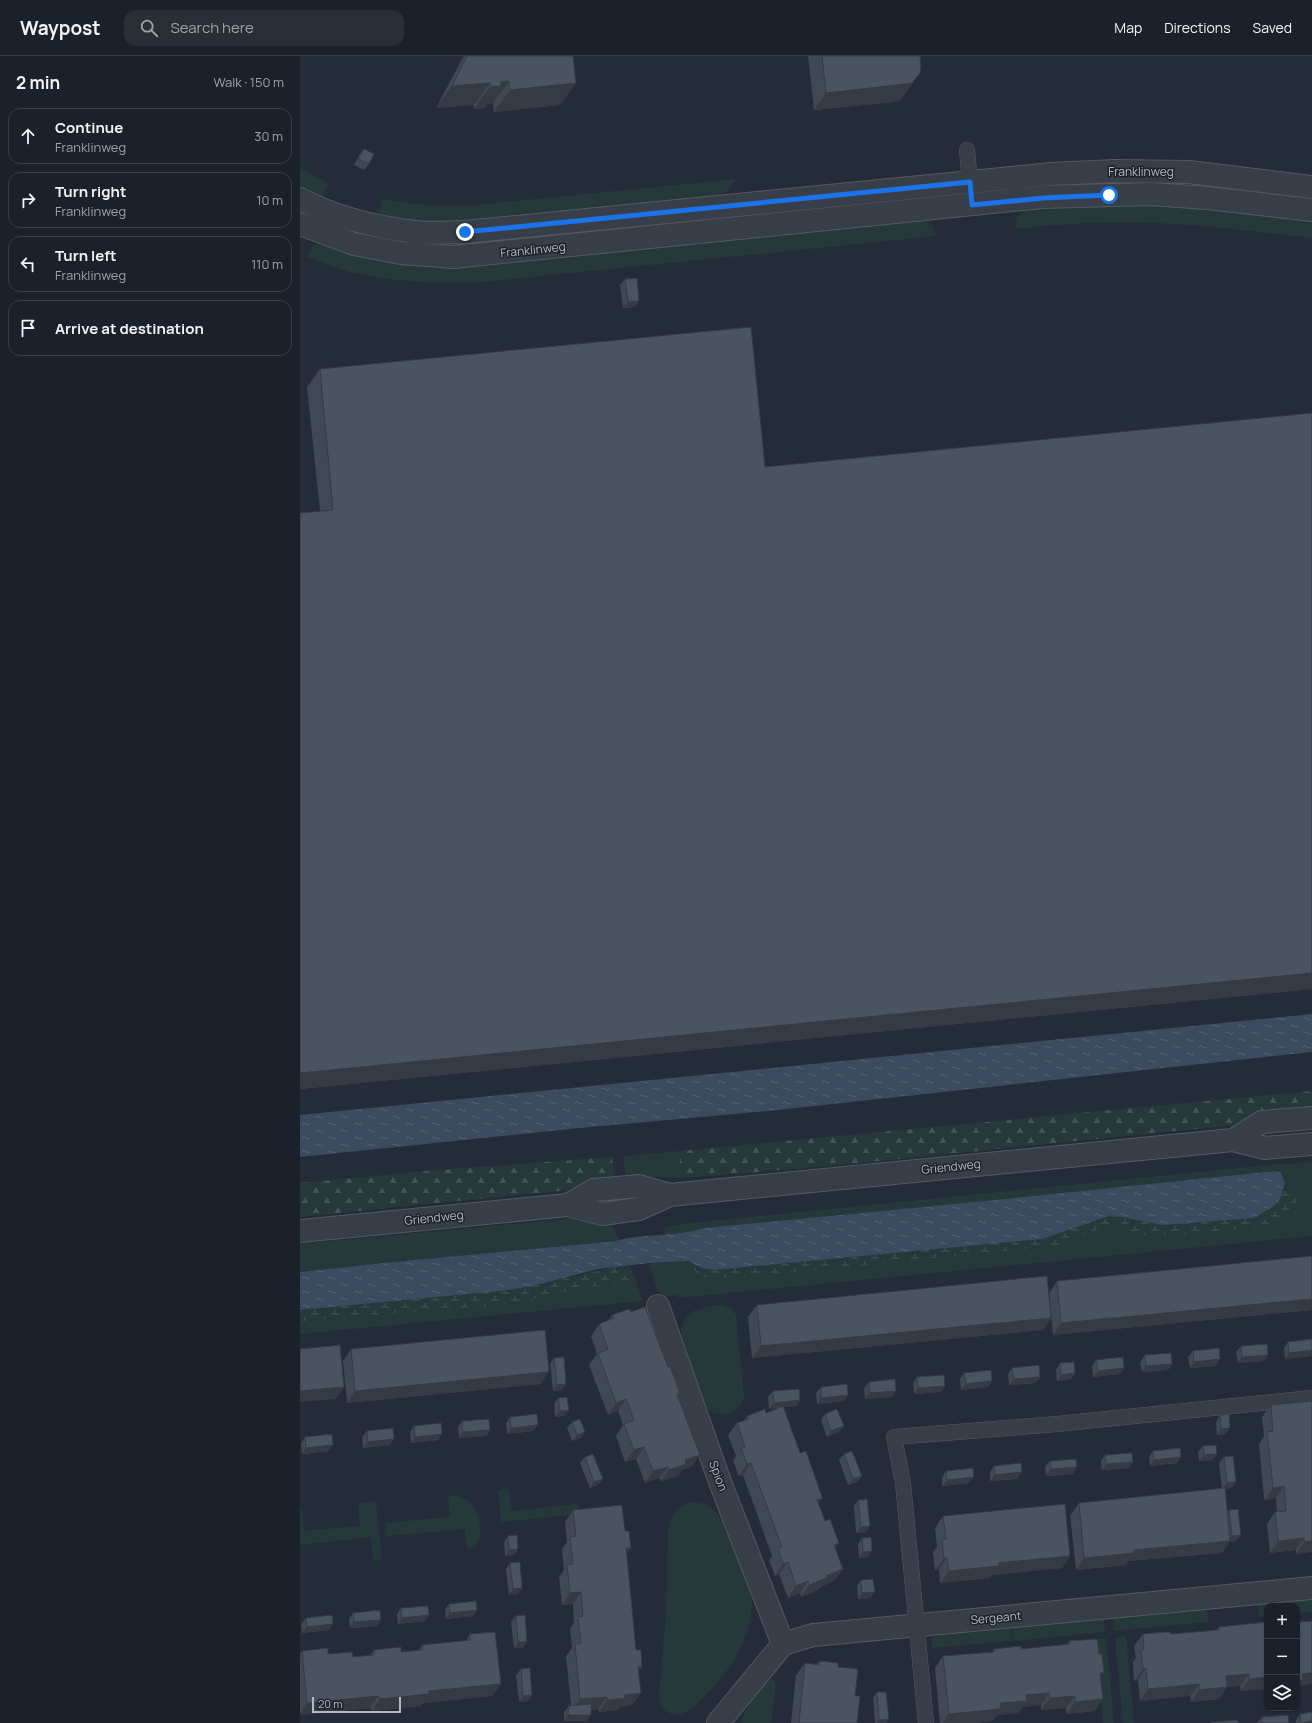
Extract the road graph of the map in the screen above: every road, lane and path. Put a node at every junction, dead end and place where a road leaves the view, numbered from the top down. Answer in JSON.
{"nodes":[{"id":1,"x":967,"y":150,"type":"dead end"},
{"id":2,"x":970,"y":182,"type":"junction"},
{"id":3,"x":1312,"y":186,"type":"edge"},
{"id":4,"x":300,"y":199,"type":"edge"},
{"id":5,"x":768,"y":202,"type":"junction"},
{"id":6,"x":972,"y":205,"type":"junction"},
{"id":7,"x":1312,"y":210,"type":"edge"},
{"id":8,"x":300,"y":224,"type":"edge"},
{"id":9,"x":770,"y":225,"type":"junction"},
{"id":10,"x":1312,"y":1118,"type":"edge"},
{"id":11,"x":1233,"y":1140,"type":"junction"},
{"id":12,"x":1312,"y":1144,"type":"edge"},
{"id":13,"x":300,"y":1231,"type":"edge"},
{"id":14,"x":658,"y":1306,"type":"dead end"},
{"id":15,"x":1312,"y":1398,"type":"edge"},
{"id":16,"x":1312,"y":1588,"type":"edge"},
{"id":17,"x":917,"y":1625,"type":"junction"},
{"id":18,"x":783,"y":1644,"type":"junction"},
{"id":19,"x":722,"y":1721,"type":"edge"},
{"id":20,"x":926,"y":1723,"type":"edge"}],
"edges":[{"from":1,"to":2,"type":"lane"},
{"from":2,"to":3,"type":"street","name":"Franklinweg"},
{"from":2,"to":5,"type":"street","name":"Franklinweg"},
{"from":2,"to":6,"type":"street"},
{"from":4,"to":5,"type":"street","name":"Franklinweg"},
{"from":5,"to":9,"type":"street"},
{"from":6,"to":7,"type":"street","name":"Franklinweg"},
{"from":6,"to":9,"type":"street","name":"Franklinweg"},
{"from":8,"to":9,"type":"street","name":"Franklinweg"},
{"from":10,"to":11,"type":"street","name":"Griendweg"},
{"from":11,"to":12,"type":"street","name":"Griendweg"},
{"from":11,"to":13,"type":"street","name":"Griendweg"},
{"from":14,"to":18,"type":"street","name":"Spion"},
{"from":15,"to":17,"type":"lane"},
{"from":16,"to":17,"type":"street","name":"Sergeant"},
{"from":17,"to":18,"type":"street","name":"Sergeant"},
{"from":17,"to":20,"type":"lane"},
{"from":18,"to":19,"type":"street"}]}
